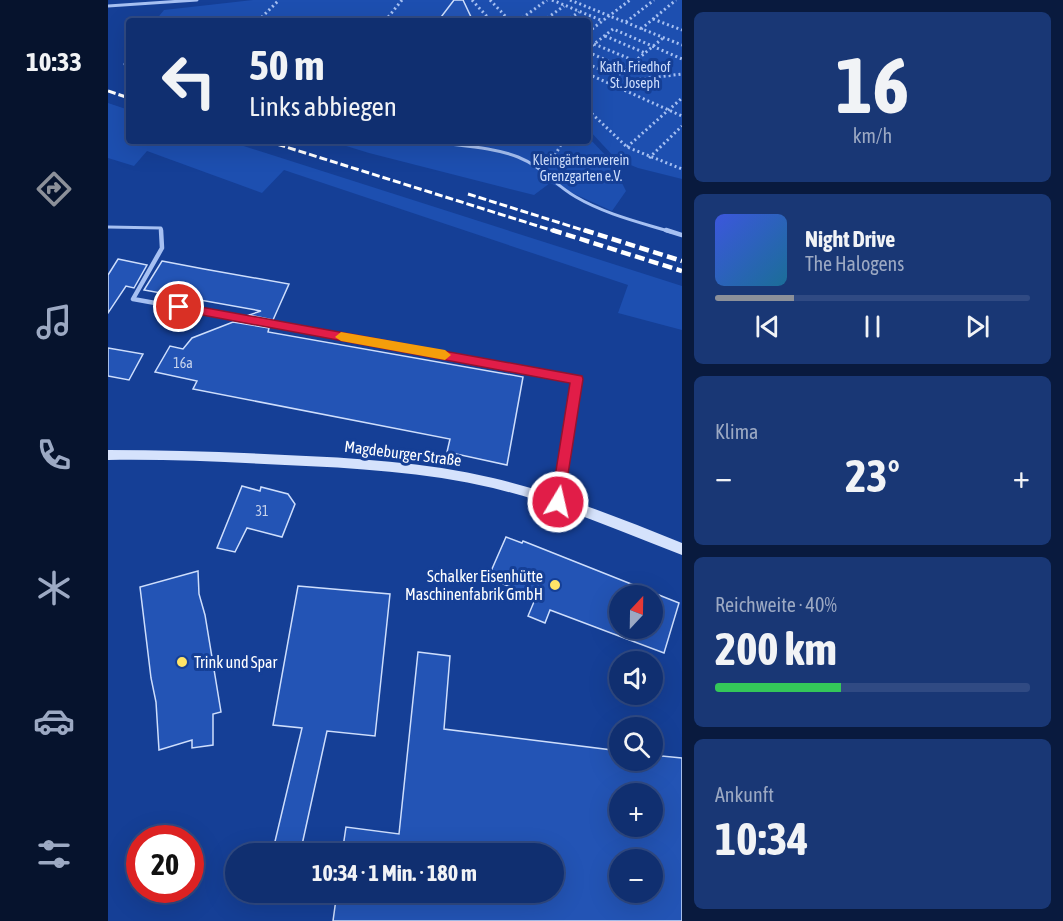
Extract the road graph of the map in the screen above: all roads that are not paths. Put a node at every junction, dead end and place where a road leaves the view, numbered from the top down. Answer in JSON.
{"nodes":[{"id":1,"x":197,"y":0,"type":"edge"},
{"id":2,"x":108,"y":6,"type":"edge"},
{"id":3,"x":445,"y":144,"type":"edge"},
{"id":4,"x":108,"y":227,"type":"edge"},
{"id":5,"x":682,"y":235,"type":"edge"},
{"id":6,"x":108,"y":455,"type":"edge"},
{"id":7,"x":558,"y":502,"type":"junction"},
{"id":8,"x":682,"y":549,"type":"edge"}],
"edges":[{"from":1,"to":2,"type":"lane"},
{"from":3,"to":5,"type":"lane"},
{"from":4,"to":7,"type":"lane"},
{"from":6,"to":7,"type":"street","name":"Magdeburger Straße"},
{"from":7,"to":8,"type":"street","name":"Magdeburger Straße"}]}
